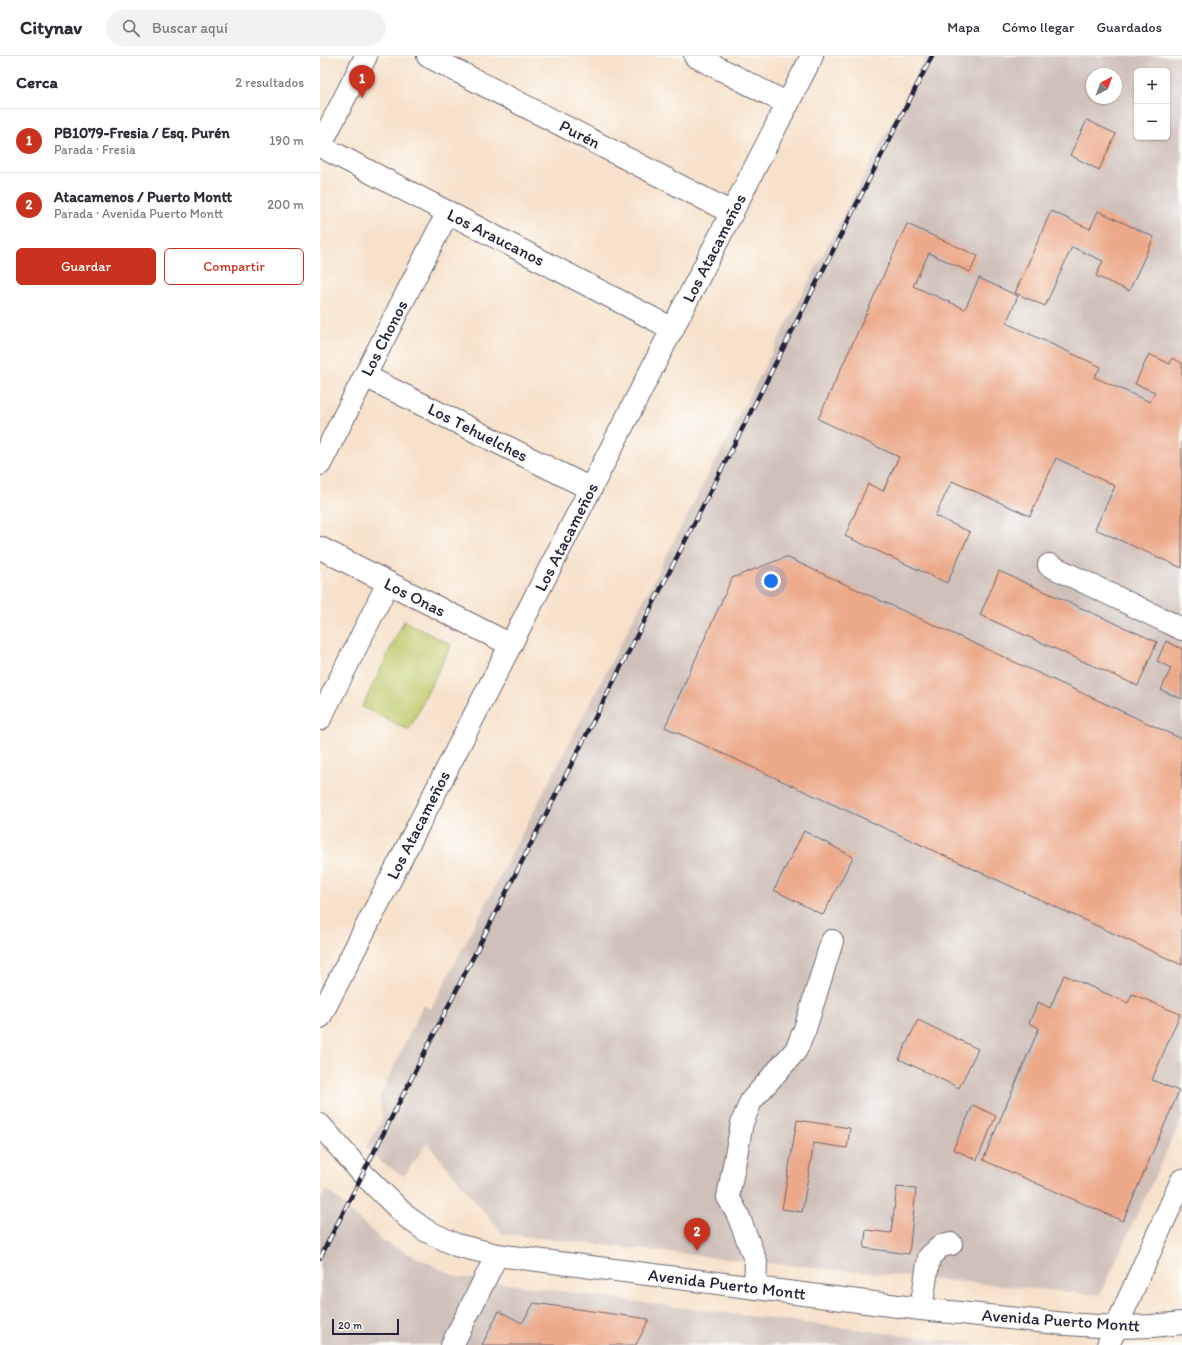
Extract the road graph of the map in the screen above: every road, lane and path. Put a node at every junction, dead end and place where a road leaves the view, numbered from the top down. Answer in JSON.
{"nodes":[{"id":1,"x":366,"y":56,"type":"edge"},
{"id":2,"x":428,"y":56,"type":"edge"},
{"id":3,"x":695,"y":56,"type":"edge"},
{"id":4,"x":812,"y":56,"type":"edge"},
{"id":5,"x":788,"y":104,"type":"junction"},
{"id":6,"x":320,"y":146,"type":"edge"},
{"id":7,"x":448,"y":212,"type":"junction"},
{"id":8,"x":732,"y":212,"type":"junction"},
{"id":9,"x":673,"y":329,"type":"junction"},
{"id":10,"x":365,"y":376,"type":"junction"},
{"id":11,"x":320,"y":464,"type":"edge"},
{"id":12,"x":590,"y":489,"type":"junction"},
{"id":13,"x":320,"y":548,"type":"edge"},
{"id":14,"x":1049,"y":565,"type":"dead end"},
{"id":15,"x":388,"y":583,"type":"junction"},
{"id":16,"x":1182,"y":629,"type":"edge"},
{"id":17,"x":511,"y":645,"type":"junction"},
{"id":18,"x":320,"y":719,"type":"edge"},
{"id":19,"x":832,"y":940,"type":"dead end"},
{"id":20,"x":320,"y":1017,"type":"edge"},
{"id":21,"x":320,"y":1125,"type":"edge"},
{"id":22,"x":1182,"y":1180,"type":"edge"},
{"id":23,"x":951,"y":1244,"type":"dead end"},
{"id":24,"x":497,"y":1255,"type":"junction"},
{"id":25,"x":755,"y":1288,"type":"junction"},
{"id":26,"x":921,"y":1309,"type":"junction"},
{"id":27,"x":1182,"y":1323,"type":"edge"},
{"id":28,"x":1112,"y":1336,"type":"edge"},
{"id":29,"x":452,"y":1345,"type":"edge"}],
"edges":[{"from":1,"to":6,"type":"street"},
{"from":2,"to":8,"type":"street","name":"Purén"},
{"from":3,"to":5,"type":"street"},
{"from":4,"to":5,"type":"street","name":"Los Atacameños"},
{"from":5,"to":8,"type":"street","name":"Los Atacameños"},
{"from":6,"to":7,"type":"street","name":"Los Araucanos"},
{"from":7,"to":9,"type":"street","name":"Los Araucanos"},
{"from":7,"to":10,"type":"street","name":"Los Chonos"},
{"from":8,"to":9,"type":"street","name":"Los Atacameños"},
{"from":9,"to":12,"type":"street","name":"Los Atacameños"},
{"from":10,"to":11,"type":"street","name":"Los Chonos"},
{"from":10,"to":12,"type":"street","name":"Los Tehuelches"},
{"from":12,"to":17,"type":"street","name":"Los Atacameños"},
{"from":13,"to":15,"type":"street","name":"Los Onas"},
{"from":14,"to":16,"type":"street"},
{"from":15,"to":17,"type":"street","name":"Los Onas"},
{"from":15,"to":18,"type":"street"},
{"from":17,"to":20,"type":"street","name":"Los Atacameños"},
{"from":19,"to":25,"type":"street"},
{"from":21,"to":24,"type":"street","name":"Avenida Puerto Montt"},
{"from":22,"to":28,"type":"street"},
{"from":23,"to":26,"type":"street"},
{"from":24,"to":25,"type":"street","name":"Avenida Puerto Montt"},
{"from":24,"to":29,"type":"street"},
{"from":25,"to":26,"type":"street","name":"Avenida Puerto Montt"},
{"from":26,"to":28,"type":"street","name":"Avenida Puerto Montt"},
{"from":27,"to":28,"type":"street","name":"Avenida Puerto Montt"}]}
